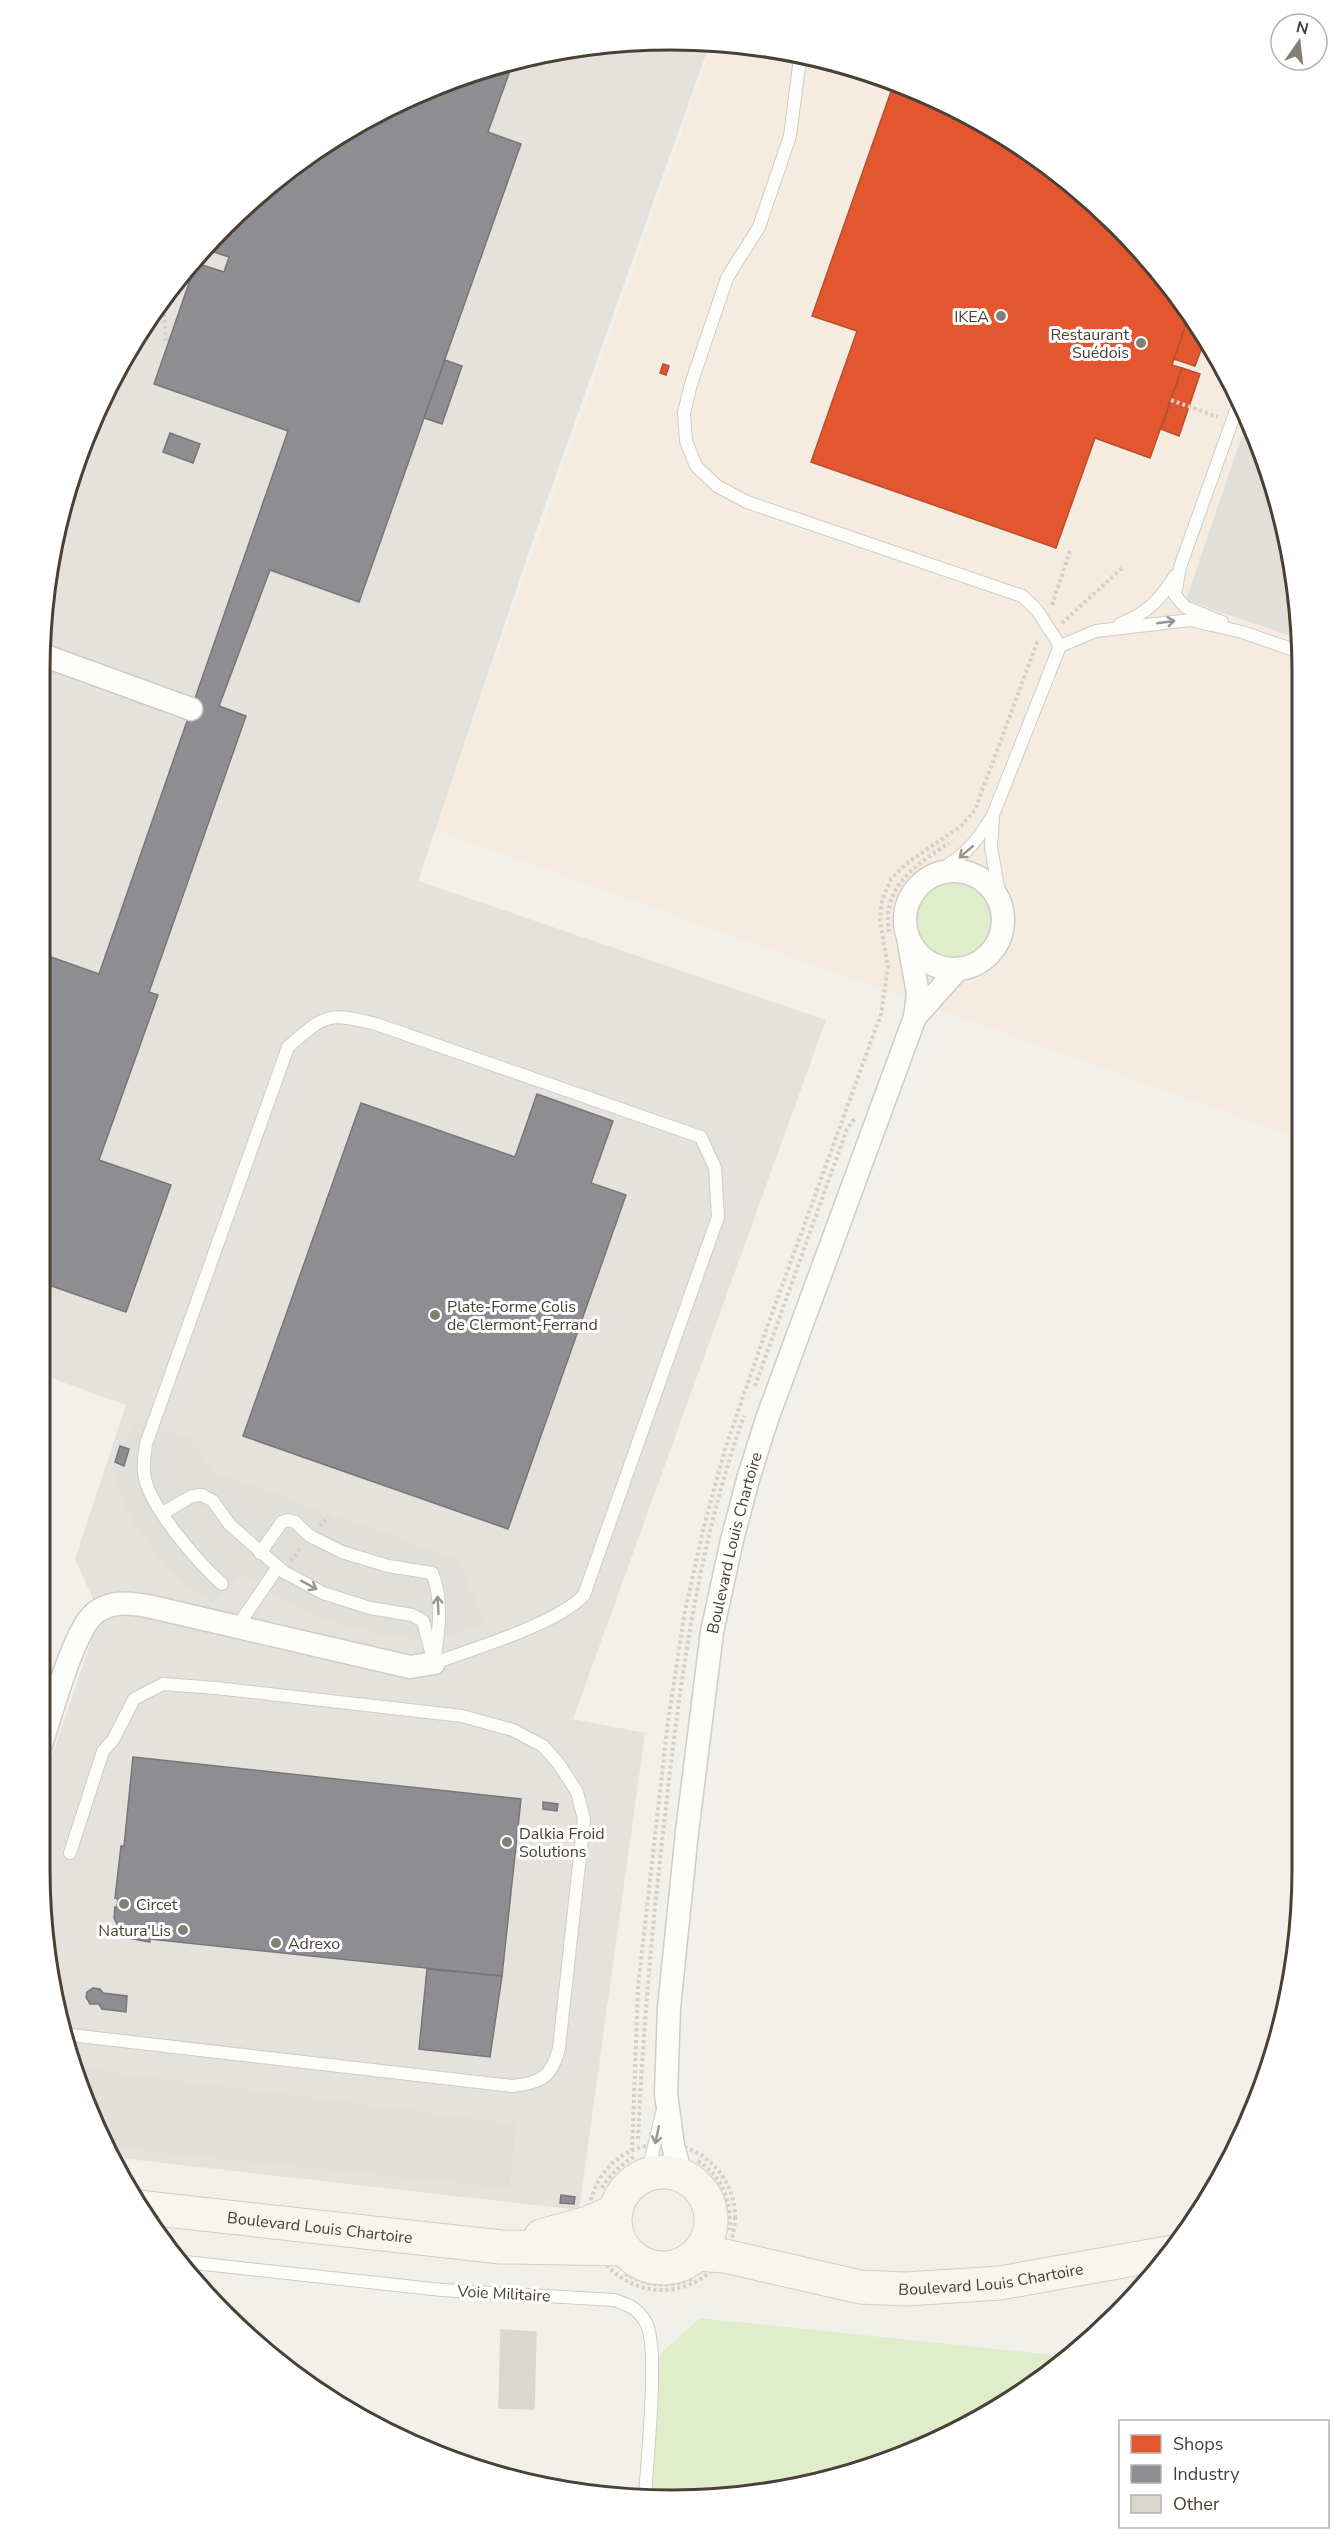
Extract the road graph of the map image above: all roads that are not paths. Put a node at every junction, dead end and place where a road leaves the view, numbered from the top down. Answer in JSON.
{"nodes":[{"id":1,"x":801,"y":63,"type":"edge"},
{"id":2,"x":1235,"y":413,"type":"edge"},
{"id":3,"x":1180,"y":567,"type":"junction"},
{"id":4,"x":1108,"y":629,"type":"junction"},
{"id":5,"x":1242,"y":632,"type":"junction"},
{"id":6,"x":1060,"y":646,"type":"junction"},
{"id":7,"x":1291,"y":649,"type":"edge"},
{"id":8,"x":50,"y":658,"type":"edge"},
{"id":9,"x":191,"y":710,"type":"dead end"},
{"id":10,"x":993,"y":815,"type":"junction"},
{"id":11,"x":929,"y":878,"type":"junction"},
{"id":12,"x":1001,"y":904,"type":"junction"},
{"id":13,"x":908,"y":937,"type":"junction"},
{"id":14,"x":958,"y":969,"type":"junction"},
{"id":15,"x":915,"y":1017,"type":"junction"},
{"id":16,"x":163,"y":1513,"type":"junction"},
{"id":17,"x":260,"y":1553,"type":"junction"},
{"id":18,"x":278,"y":1567,"type":"junction"},
{"id":19,"x":222,"y":1584,"type":"dead end"},
{"id":20,"x":237,"y":1627,"type":"junction"},
{"id":21,"x":434,"y":1663,"type":"junction"},
{"id":22,"x":50,"y":1719,"type":"edge"},
{"id":23,"x":70,"y":1853,"type":"dead end"},
{"id":24,"x":72,"y":2035,"type":"edge"},
{"id":25,"x":664,"y":2157,"type":"junction"},
{"id":26,"x":150,"y":2208,"type":"edge"},
{"id":27,"x":602,"y":2225,"type":"junction"},
{"id":28,"x":719,"y":2240,"type":"junction"},
{"id":29,"x":1157,"y":2255,"type":"edge"},
{"id":30,"x":190,"y":2263,"type":"edge"},
{"id":31,"x":646,"y":2489,"type":"edge"}],
"edges":[{"from":1,"to":6,"type":"lane"},
{"from":2,"to":3,"type":"lane"},
{"from":3,"to":4,"type":"lane"},
{"from":3,"to":5,"type":"lane"},
{"from":4,"to":5,"type":"lane","one_way":true},
{"from":4,"to":6,"type":"lane"},
{"from":5,"to":7,"type":"lane"},
{"from":6,"to":10,"type":"lane"},
{"from":8,"to":9,"type":"street"},
{"from":10,"to":11,"type":"lane","one_way":true},
{"from":10,"to":12,"type":"lane"},
{"from":11,"to":12,"type":"street"},
{"from":11,"to":13,"type":"street"},
{"from":12,"to":14,"type":"street"},
{"from":13,"to":14,"type":"street"},
{"from":13,"to":15,"type":"street"},
{"from":14,"to":15,"type":"street"},
{"from":15,"to":25,"type":"street","name":"Boulevard Louis Chartoire"},
{"from":16,"to":17,"type":"lane"},
{"from":16,"to":19,"type":"lane"},
{"from":16,"to":21,"type":"lane"},
{"from":17,"to":18,"type":"lane"},
{"from":21,"to":17,"type":"lane","one_way":true},
{"from":18,"to":20,"type":"lane"},
{"from":18,"to":21,"type":"lane","one_way":true},
{"from":20,"to":21,"type":"street"},
{"from":20,"to":22,"type":"street"},
{"from":23,"to":24,"type":"lane"},
{"from":25,"to":27,"type":"main road"},
{"from":25,"to":28,"type":"main road"},
{"from":26,"to":27,"type":"main road","name":"Boulevard Louis Chartoire"},
{"from":27,"to":28,"type":"main road"},
{"from":28,"to":29,"type":"main road","name":"Boulevard Louis Chartoire"},
{"from":30,"to":31,"type":"lane","name":"Voie Militaire"}]}
